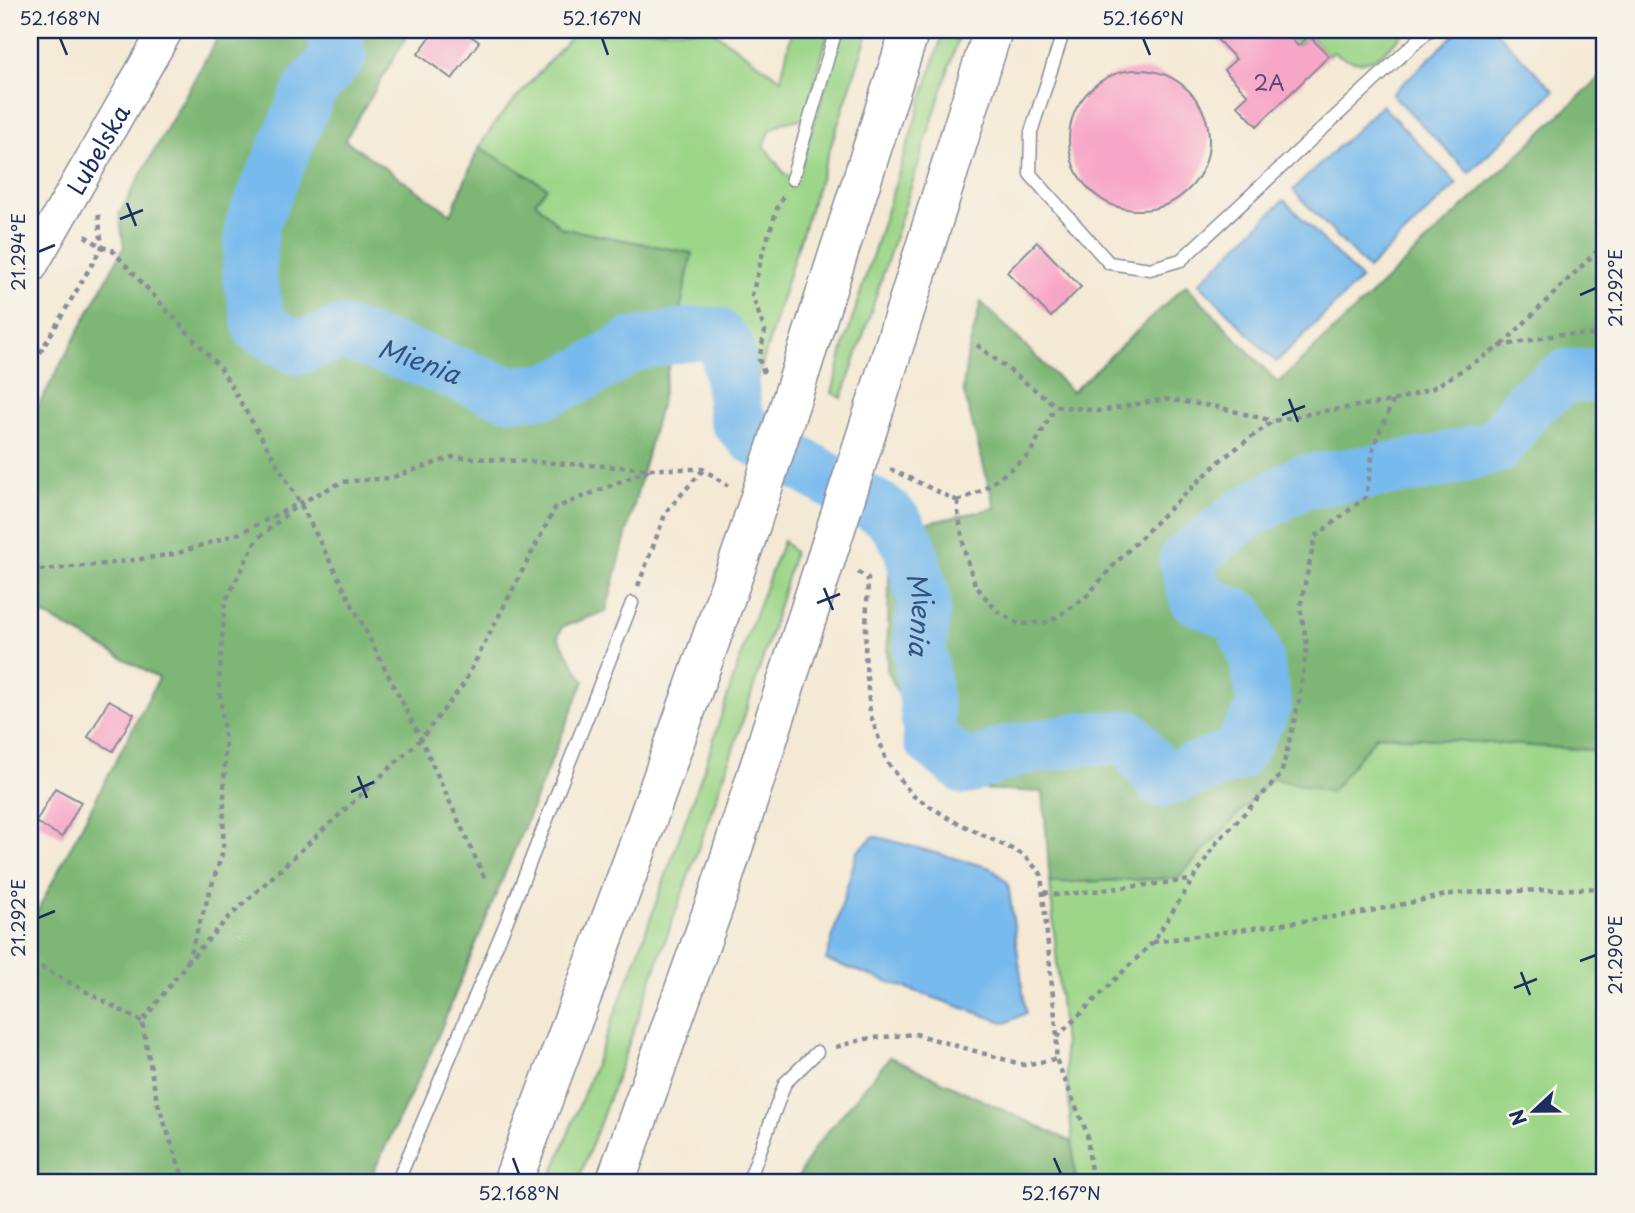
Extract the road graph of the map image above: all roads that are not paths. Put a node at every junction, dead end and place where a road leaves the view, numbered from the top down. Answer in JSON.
{"nodes":[{"id":1,"x":166,"y":30,"type":"edge"},
{"id":2,"x":836,"y":30,"type":"edge"},
{"id":3,"x":910,"y":30,"type":"edge"},
{"id":4,"x":993,"y":30,"type":"edge"},
{"id":5,"x":1064,"y":30,"type":"edge"},
{"id":6,"x":1429,"y":30,"type":"edge"},
{"id":7,"x":792,"y":179,"type":"dead end"},
{"id":8,"x":30,"y":267,"type":"edge"},
{"id":9,"x":632,"y":603,"type":"road end"},
{"id":10,"x":817,"y":1052,"type":"road end"},
{"id":11,"x":397,"y":1183,"type":"edge"},
{"id":12,"x":512,"y":1183,"type":"edge"},
{"id":13,"x":615,"y":1183,"type":"edge"},
{"id":14,"x":748,"y":1183,"type":"edge"}],
"edges":[{"from":1,"to":8,"type":"main road","name":"Lubelska"},
{"from":2,"to":7,"type":"lane"},
{"from":3,"to":12,"type":"highway","bridge":true},
{"from":4,"to":13,"type":"highway","bridge":true},
{"from":5,"to":6,"type":"lane"},
{"from":9,"to":11,"type":"lane"},
{"from":10,"to":14,"type":"lane"}]}
